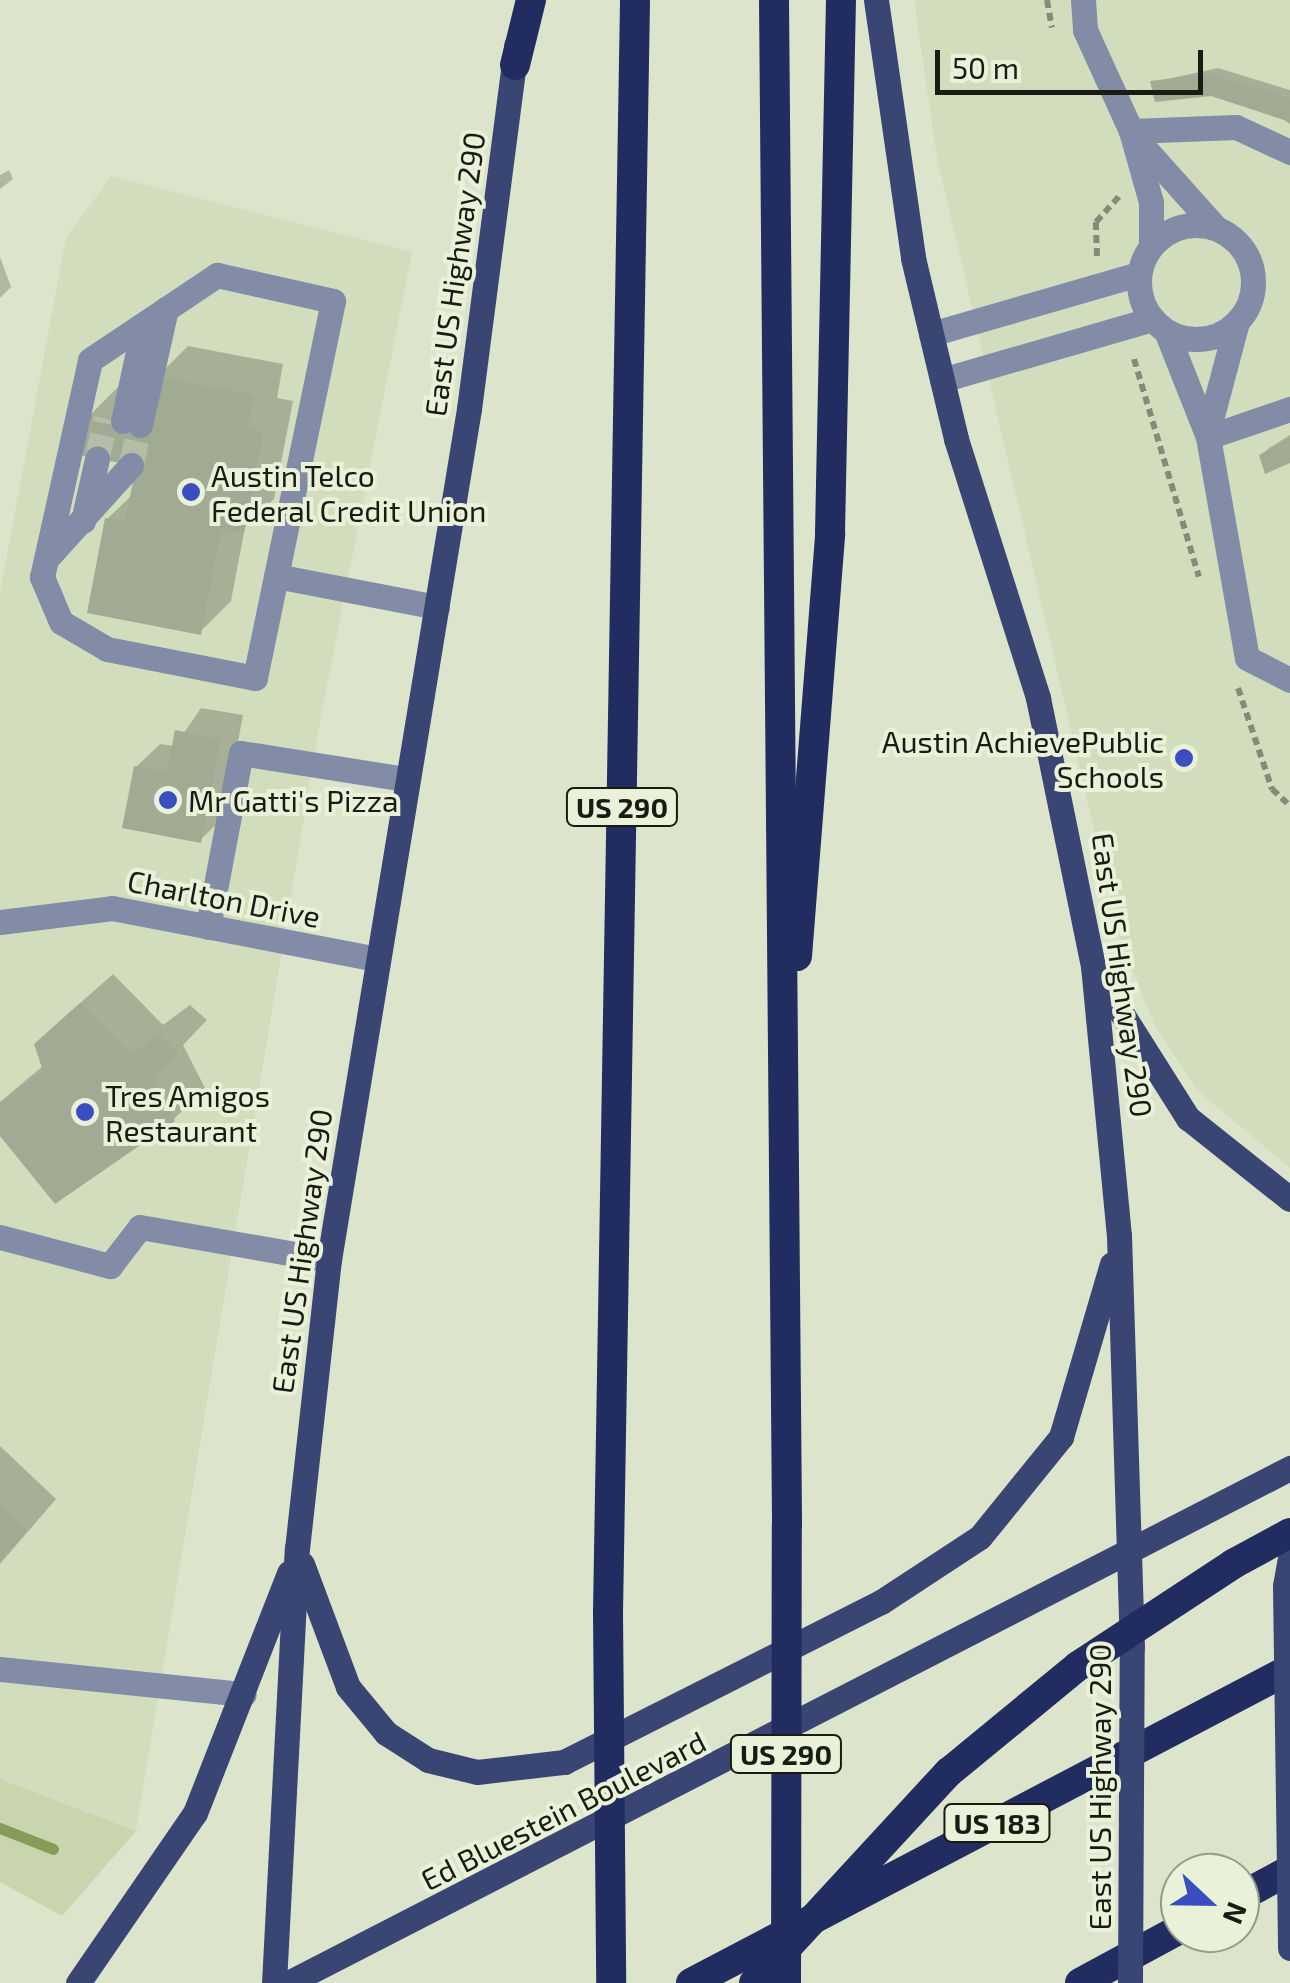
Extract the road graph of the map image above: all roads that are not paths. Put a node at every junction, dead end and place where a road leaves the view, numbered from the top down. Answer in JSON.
{"nodes":[{"id":1,"x":518,"y":0,"type":"edge"},
{"id":2,"x":531,"y":0,"type":"edge"},
{"id":3,"x":635,"y":0,"type":"edge"},
{"id":4,"x":774,"y":0,"type":"edge"},
{"id":5,"x":841,"y":0,"type":"edge"},
{"id":6,"x":876,"y":0,"type":"edge"},
{"id":7,"x":1083,"y":0,"type":"edge"},
{"id":8,"x":516,"y":65,"type":"junction"},
{"id":9,"x":1132,"y":131,"type":"junction"},
{"id":10,"x":1290,"y":152,"type":"edge"},
{"id":11,"x":1215,"y":228,"type":"junction"},
{"id":12,"x":1151,"y":246,"type":"junction"},
{"id":13,"x":1139,"y":274,"type":"junction"},
{"id":14,"x":166,"y":309,"type":"junction"},
{"id":15,"x":1237,"y":322,"type":"junction"},
{"id":16,"x":1159,"y":325,"type":"junction"},
{"id":17,"x":134,"y":331,"type":"junction"},
{"id":18,"x":931,"y":334,"type":"junction"},
{"id":19,"x":942,"y":380,"type":"junction"},
{"id":20,"x":1290,"y":409,"type":"edge"},
{"id":21,"x":1208,"y":437,"type":"junction"},
{"id":22,"x":83,"y":521,"type":"junction"},
{"id":23,"x":46,"y":558,"type":"junction"},
{"id":24,"x":276,"y":576,"type":"junction"},
{"id":25,"x":437,"y":607,"type":"junction"},
{"id":26,"x":1290,"y":680,"type":"edge"},
{"id":27,"x":406,"y":779,"type":"junction"},
{"id":28,"x":0,"y":922,"type":"edge"},
{"id":29,"x":208,"y":927,"type":"junction"},
{"id":30,"x":376,"y":959,"type":"junction"},
{"id":31,"x":1093,"y":966,"type":"junction"},
{"id":32,"x":783,"y":1058,"type":"junction"},
{"id":33,"x":1290,"y":1200,"type":"edge"},
{"id":34,"x":1119,"y":1234,"type":"junction"},
{"id":35,"x":0,"y":1237,"type":"edge"},
{"id":36,"x":329,"y":1260,"type":"junction"},
{"id":37,"x":1290,"y":1468,"type":"edge"},
{"id":38,"x":1290,"y":1533,"type":"edge"},
{"id":39,"x":298,"y":1550,"type":"junction"},
{"id":40,"x":1132,"y":1553,"type":"junction"},
{"id":41,"x":1290,"y":1559,"type":"edge"},
{"id":42,"x":0,"y":1669,"type":"edge"},
{"id":43,"x":1290,"y":1669,"type":"edge"},
{"id":44,"x":244,"y":1694,"type":"junction"},
{"id":45,"x":1290,"y":1870,"type":"edge"},
{"id":46,"x":1260,"y":1886,"type":"edge"},
{"id":47,"x":1160,"y":1940,"type":"edge"},
{"id":48,"x":1290,"y":1948,"type":"edge"},
{"id":49,"x":78,"y":1983,"type":"edge"},
{"id":50,"x":274,"y":1983,"type":"edge"},
{"id":51,"x":288,"y":1983,"type":"edge"},
{"id":52,"x":610,"y":1983,"type":"edge"},
{"id":53,"x":692,"y":1983,"type":"edge"},
{"id":54,"x":754,"y":1983,"type":"edge"},
{"id":55,"x":786,"y":1983,"type":"edge"},
{"id":56,"x":1080,"y":1983,"type":"edge"},
{"id":57,"x":1130,"y":1983,"type":"edge"}],
"edges":[{"from":1,"to":8,"type":"main road","name":"East US Highway 290"},
{"from":2,"to":8,"type":"highway"},
{"from":3,"to":52,"type":"highway","number":"US 290","bridge":true},
{"from":4,"to":32,"type":"highway","number":"US 290"},
{"from":5,"to":32,"type":"highway"},
{"from":6,"to":18,"type":"main road","name":"East US Highway 290"},
{"from":7,"to":9,"type":"street"},
{"from":8,"to":25,"type":"main road","name":"East US Highway 290"},
{"from":9,"to":10,"type":"street"},
{"from":9,"to":11,"type":"street"},
{"from":9,"to":12,"type":"street"},
{"from":11,"to":12,"type":"street"},
{"from":11,"to":15,"type":"street"},
{"from":12,"to":13,"type":"street"},
{"from":13,"to":16,"type":"street"},
{"from":13,"to":18,"type":"street"},
{"from":14,"to":17,"type":"street"},
{"from":14,"to":17,"type":"street"},
{"from":14,"to":24,"type":"street"},
{"from":15,"to":16,"type":"street"},
{"from":15,"to":21,"type":"street"},
{"from":16,"to":19,"type":"street"},
{"from":16,"to":21,"type":"street"},
{"from":17,"to":23,"type":"street"},
{"from":18,"to":19,"type":"main road","name":"East US Highway 290"},
{"from":19,"to":31,"type":"main road","name":"East US Highway 290"},
{"from":20,"to":21,"type":"street"},
{"from":21,"to":26,"type":"street"},
{"from":22,"to":22,"type":"street"},
{"from":22,"to":23,"type":"street"},
{"from":23,"to":24,"type":"street"},
{"from":24,"to":25,"type":"street"},
{"from":25,"to":27,"type":"main road","name":"East US Highway 290"},
{"from":27,"to":29,"type":"street"},
{"from":27,"to":30,"type":"main road","name":"East US Highway 290"},
{"from":28,"to":29,"type":"street","name":"Charlton Drive"},
{"from":29,"to":30,"type":"street","name":"Charlton Drive"},
{"from":30,"to":36,"type":"main road","name":"East US Highway 290"},
{"from":31,"to":33,"type":"main road"},
{"from":31,"to":34,"type":"main road","name":"East US Highway 290"},
{"from":32,"to":55,"type":"highway","number":"US 290","bridge":true},
{"from":34,"to":39,"type":"main road"},
{"from":34,"to":40,"type":"main road","name":"East US Highway 290"},
{"from":35,"to":36,"type":"street"},
{"from":36,"to":39,"type":"main road","name":"East US Highway 290"},
{"from":37,"to":40,"type":"main road","name":"Ed Bluestein Boulevard"},
{"from":38,"to":54,"type":"highway","bridge":true},
{"from":39,"to":44,"type":"main road"},
{"from":39,"to":50,"type":"main road","name":"East US Highway 290"},
{"from":40,"to":51,"type":"main road","name":"Ed Bluestein Boulevard"},
{"from":40,"to":57,"type":"main road","name":"East US Highway 290","bridge":true},
{"from":41,"to":48,"type":"main road","bridge":true},
{"from":42,"to":44,"type":"street"},
{"from":43,"to":53,"type":"highway","number":"US 183"},
{"from":44,"to":49,"type":"main road"},
{"from":45,"to":46,"type":"highway"},
{"from":47,"to":56,"type":"highway"}]}
